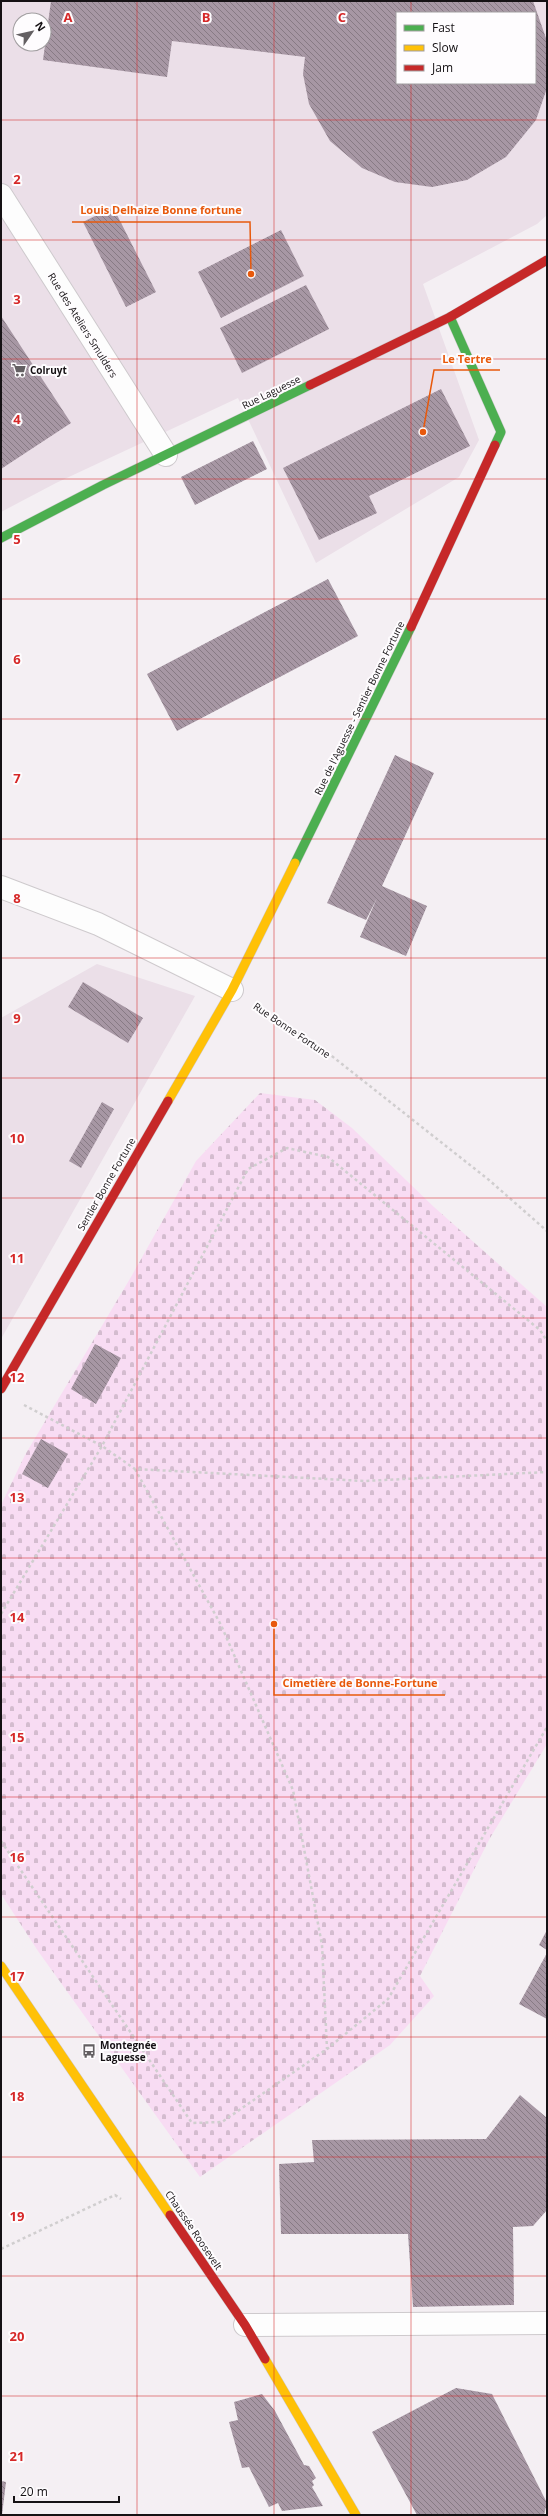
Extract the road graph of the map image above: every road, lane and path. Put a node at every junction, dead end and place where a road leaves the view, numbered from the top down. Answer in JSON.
{"nodes":[{"id":1,"x":1,"y":195,"type":"edge"},
{"id":2,"x":547,"y":260,"type":"edge"},
{"id":3,"x":450,"y":317,"type":"junction"},
{"id":4,"x":166,"y":455,"type":"junction"},
{"id":5,"x":1,"y":538,"type":"edge"},
{"id":6,"x":1,"y":887,"type":"edge"},
{"id":7,"x":232,"y":990,"type":"junction"},
{"id":8,"x":547,"y":1231,"type":"edge"},
{"id":9,"x":547,"y":1341,"type":"edge"},
{"id":10,"x":1,"y":1389,"type":"edge"},
{"id":11,"x":21,"y":1404,"type":"dead end"},
{"id":12,"x":102,"y":1446,"type":"junction"},
{"id":13,"x":135,"y":1469,"type":"junction"},
{"id":14,"x":547,"y":1472,"type":"edge"},
{"id":15,"x":1,"y":1614,"type":"edge"},
{"id":16,"x":547,"y":1727,"type":"edge"},
{"id":17,"x":1,"y":1841,"type":"edge"},
{"id":18,"x":1,"y":1966,"type":"edge"},
{"id":19,"x":327,"y":2049,"type":"junction"},
{"id":20,"x":122,"y":2199,"type":"dead end"},
{"id":21,"x":1,"y":2249,"type":"edge"},
{"id":22,"x":547,"y":2323,"type":"edge"},
{"id":23,"x":245,"y":2325,"type":"junction"},
{"id":24,"x":356,"y":2515,"type":"edge"}],
"edges":[{"from":1,"to":4,"type":"street","name":"Rue des Ateliers Smulders"},
{"from":2,"to":3,"type":"street","name":"Rue Laguesse"},
{"from":3,"to":4,"type":"street","name":"Rue Laguesse"},
{"from":3,"to":7,"type":"street","name":"Rue de l'Aguesse - Sentier Bonne Fortune"},
{"from":4,"to":5,"type":"street","name":"Rue Laguesse"},
{"from":6,"to":7,"type":"street"},
{"from":7,"to":8,"type":"path","name":"Rue Bonne Fortune"},
{"from":7,"to":10,"type":"street","name":"Sentier Bonne Fortune"},
{"from":9,"to":12,"type":"path"},
{"from":11,"to":12,"type":"path"},
{"from":12,"to":13,"type":"path"},
{"from":12,"to":15,"type":"path"},
{"from":13,"to":14,"type":"path"},
{"from":13,"to":19,"type":"path"},
{"from":16,"to":19,"type":"path"},
{"from":17,"to":19,"type":"path"},
{"from":18,"to":23,"type":"street","name":"Chaussée Roosevelt"},
{"from":20,"to":21,"type":"path"},
{"from":22,"to":23,"type":"street"},
{"from":23,"to":24,"type":"street","name":"Chaussée Roosevelt"}]}
